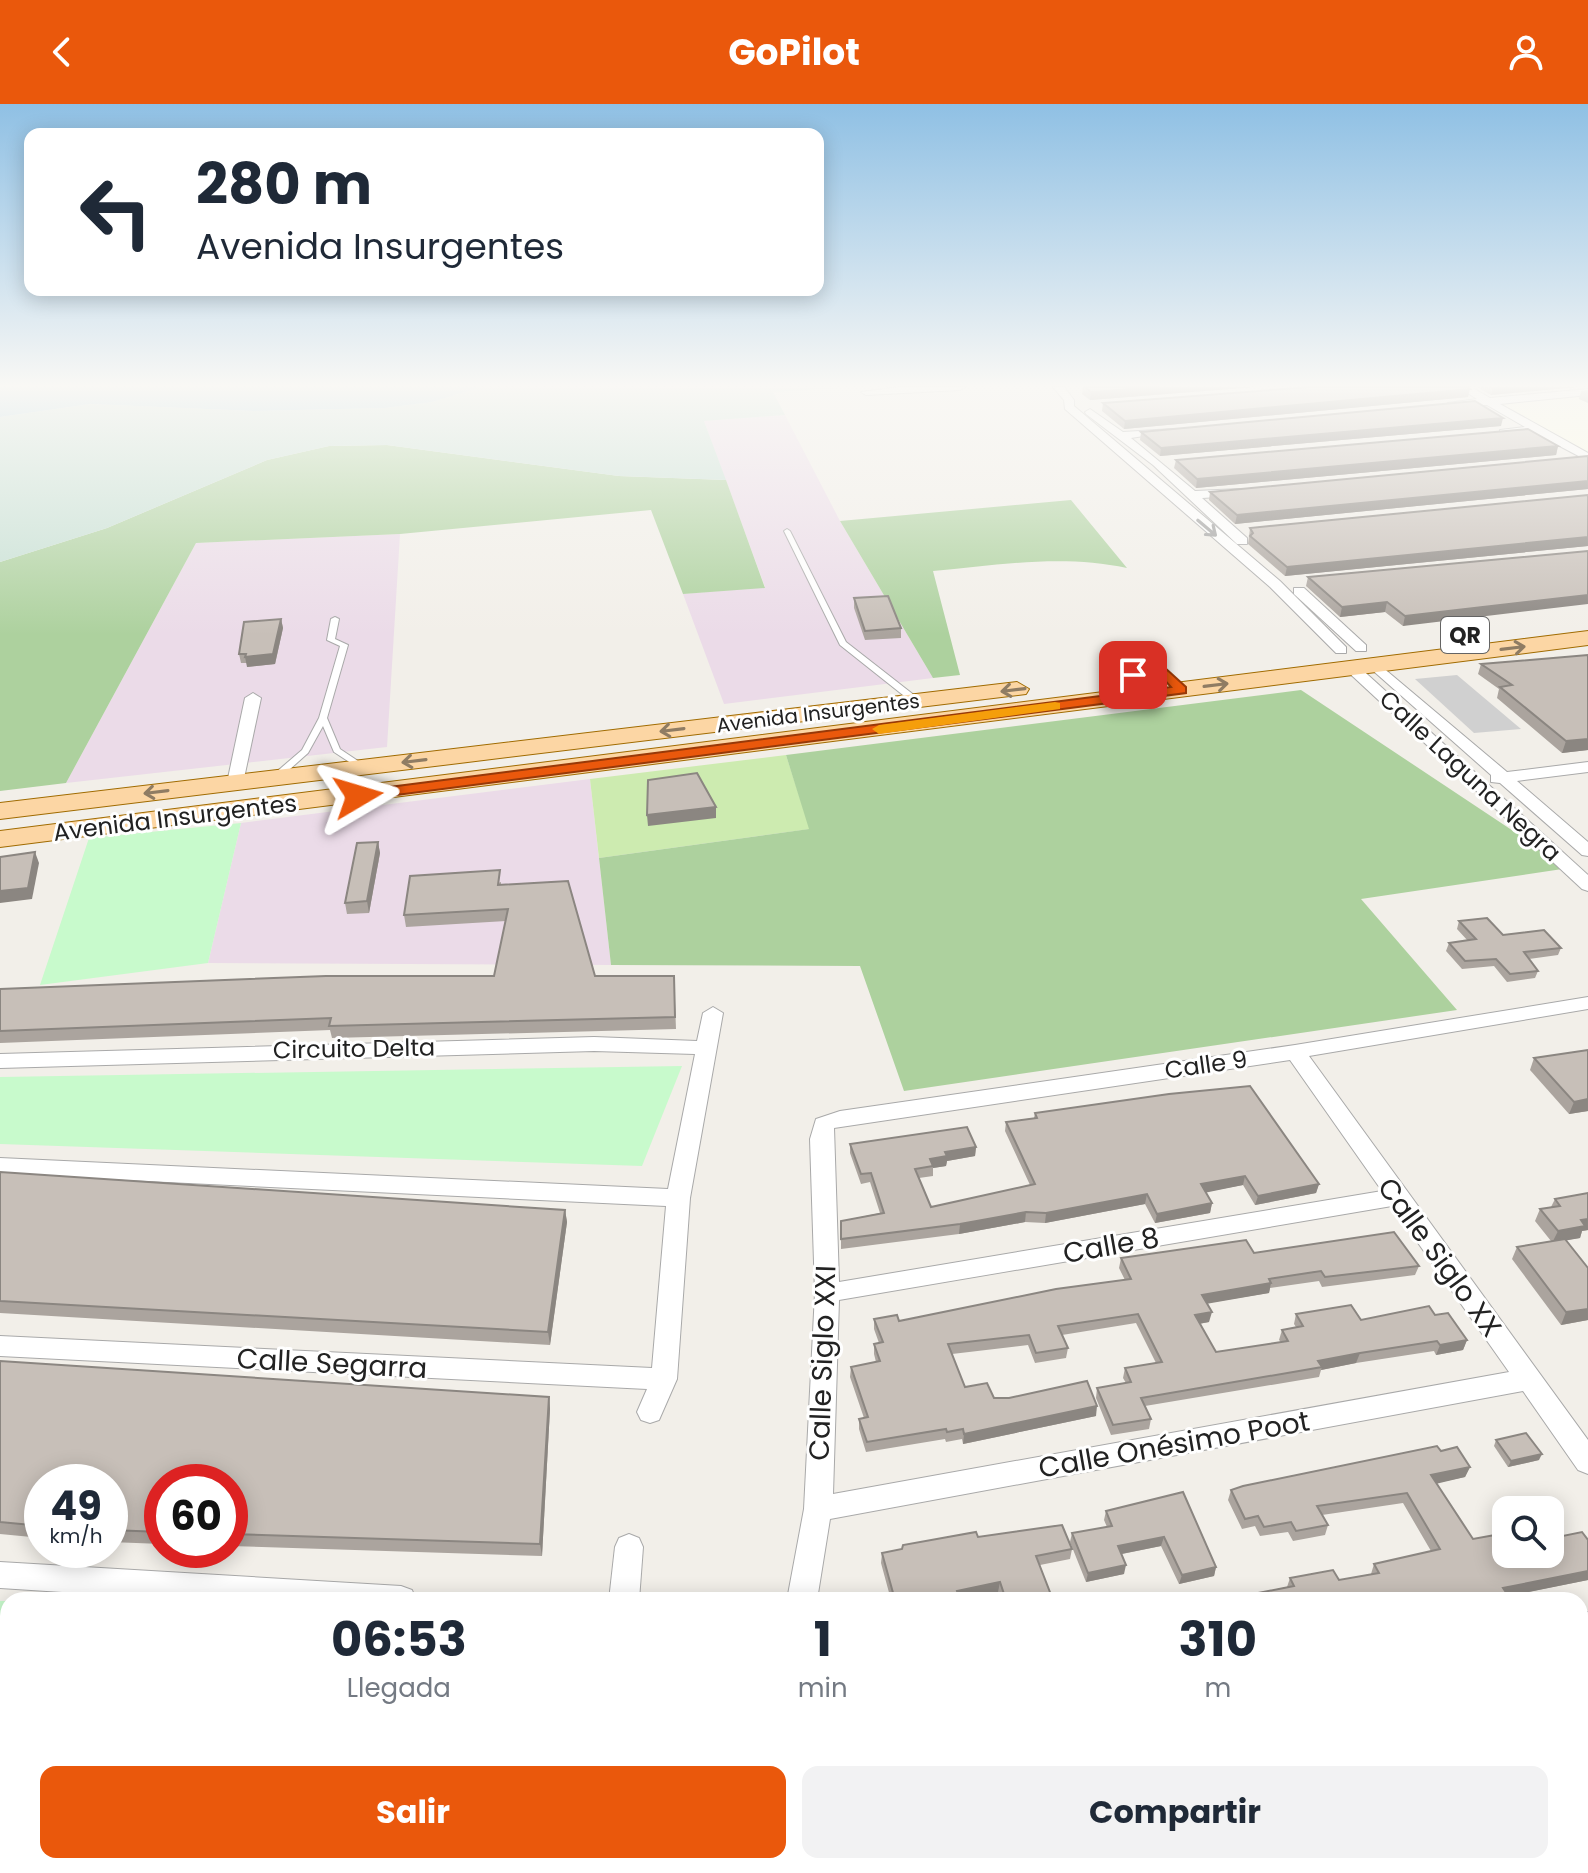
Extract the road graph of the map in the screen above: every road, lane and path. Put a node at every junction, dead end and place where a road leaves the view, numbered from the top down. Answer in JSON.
{"nodes":[{"id":1,"x":1142,"y":470,"type":"edge"},
{"id":2,"x":1164,"y":470,"type":"edge"},
{"id":3,"x":1247,"y":491,"type":"edge"},
{"id":4,"x":1192,"y":495,"type":"junction"},
{"id":5,"x":1246,"y":529,"type":"edge"},
{"id":6,"x":787,"y":531,"type":"dead end"},
{"id":7,"x":1231,"y":531,"type":"junction"},
{"id":8,"x":335,"y":619,"type":"dead end"},
{"id":9,"x":1588,"y":619,"type":"edge"},
{"id":10,"x":1588,"y":638,"type":"edge"},
{"id":11,"x":1357,"y":658,"type":"junction"},
{"id":12,"x":253,"y":698,"type":"dead end"},
{"id":13,"x":923,"y":712,"type":"junction"},
{"id":14,"x":323,"y":718,"type":"junction"},
{"id":15,"x":363,"y":767,"type":"junction"},
{"id":16,"x":1588,"y":767,"type":"edge"},
{"id":17,"x":1502,"y":777,"type":"junction"},
{"id":18,"x":275,"y":778,"type":"junction"},
{"id":19,"x":1475,"y":781,"type":"junction"},
{"id":20,"x":235,"y":783,"type":"junction"},
{"id":21,"x":96,"y":799,"type":"junction"},
{"id":22,"x":0,"y":811,"type":"edge"},
{"id":23,"x":90,"y":828,"type":"junction"},
{"id":24,"x":0,"y":839,"type":"edge"},
{"id":25,"x":1588,"y":851,"type":"edge"},
{"id":26,"x":1584,"y":878,"type":"edge"},
{"id":27,"x":1588,"y":1003,"type":"edge"},
{"id":28,"x":713,"y":1013,"type":"dead end"},
{"id":29,"x":708,"y":1048,"type":"junction"},
{"id":30,"x":1295,"y":1052,"type":"junction"},
{"id":31,"x":0,"y":1061,"type":"edge"},
{"id":32,"x":824,"y":1124,"type":"joint"},
{"id":33,"x":0,"y":1166,"type":"edge"},
{"id":34,"x":1395,"y":1197,"type":"junction"},
{"id":35,"x":678,"y":1198,"type":"junction"},
{"id":36,"x":827,"y":1293,"type":"junction"},
{"id":37,"x":0,"y":1346,"type":"edge"},
{"id":38,"x":664,"y":1379,"type":"junction"},
{"id":39,"x":1530,"y":1379,"type":"junction"},
{"id":40,"x":650,"y":1412,"type":"dead end"},
{"id":41,"x":1588,"y":1462,"type":"edge"},
{"id":42,"x":818,"y":1509,"type":"junction"},
{"id":43,"x":629,"y":1547,"type":"dead end"},
{"id":44,"x":0,"y":1575,"type":"edge"},
{"id":45,"x":273,"y":1592,"type":"edge"},
{"id":46,"x":625,"y":1592,"type":"edge"},
{"id":47,"x":803,"y":1592,"type":"edge"}],
"edges":[{"from":1,"to":11,"type":"street","name":"Calle Laguna Negra","one_way":true},
{"from":2,"to":4,"type":"street","name":"Calle Laguna Negra"},
{"from":3,"to":4,"type":"street"},
{"from":4,"to":7,"type":"street","name":"Calle Laguna Negra"},
{"from":5,"to":7,"type":"street"},
{"from":6,"to":13,"type":"lane"},
{"from":7,"to":11,"type":"street","name":"Calle Laguna Negra"},
{"from":8,"to":14,"type":"lane"},
{"from":9,"to":11,"type":"main road","name":"Avenida Insurgentes","number":"QR"},
{"from":11,"to":10,"type":"main road","name":"Avenida Insurgentes","number":"QR","one_way":true},
{"from":11,"to":13,"type":"main road","name":"Avenida Insurgentes","number":"QR"},
{"from":11,"to":17,"type":"street","name":"Calle Laguna Negra"},
{"from":11,"to":19,"type":"street","name":"Calle Laguna Negra"},
{"from":12,"to":20,"type":"street"},
{"from":13,"to":15,"type":"main road","name":"Avenida Insurgentes","number":"QR","one_way":true},
{"from":13,"to":23,"type":"main road","name":"Avenida Insurgentes","number":"QR"},
{"from":14,"to":15,"type":"lane"},
{"from":14,"to":18,"type":"lane"},
{"from":15,"to":18,"type":"main road","name":"Avenida Insurgentes","number":"QR"},
{"from":16,"to":17,"type":"street"},
{"from":17,"to":19,"type":"street"},
{"from":17,"to":25,"type":"street","name":"Calle Laguna Negra"},
{"from":18,"to":20,"type":"main road","name":"Avenida Insurgentes","number":"QR"},
{"from":19,"to":26,"type":"street","name":"Calle Laguna Negra"},
{"from":20,"to":21,"type":"main road","name":"Avenida Insurgentes","number":"QR","one_way":true},
{"from":21,"to":22,"type":"main road","name":"Avenida Insurgentes","number":"QR"},
{"from":21,"to":23,"type":"main road"},
{"from":23,"to":24,"type":"main road","name":"Avenida Insurgentes","number":"QR"},
{"from":27,"to":30,"type":"street","name":"Calle 9"},
{"from":28,"to":29,"type":"street"},
{"from":29,"to":31,"type":"street","name":"Circuito Delta"},
{"from":29,"to":35,"type":"street"},
{"from":30,"to":32,"type":"street","name":"Calle 9"},
{"from":30,"to":34,"type":"street","name":"Calle Siglo XX"},
{"from":32,"to":36,"type":"street","name":"Calle Siglo XXI"},
{"from":33,"to":35,"type":"street"},
{"from":34,"to":36,"type":"street","name":"Calle 8"},
{"from":34,"to":39,"type":"street","name":"Calle Siglo XX"},
{"from":35,"to":38,"type":"street"},
{"from":36,"to":42,"type":"street","name":"Calle Siglo XXI"},
{"from":37,"to":38,"type":"street","name":"Calle Segarra"},
{"from":38,"to":40,"type":"street"},
{"from":39,"to":41,"type":"street","name":"Calle Siglo XX"},
{"from":39,"to":42,"type":"street","name":"Calle Onésimo Poot"},
{"from":42,"to":47,"type":"street","name":"Calle Siglo XXI"},
{"from":43,"to":46,"type":"street"},
{"from":44,"to":45,"type":"street"}]}
